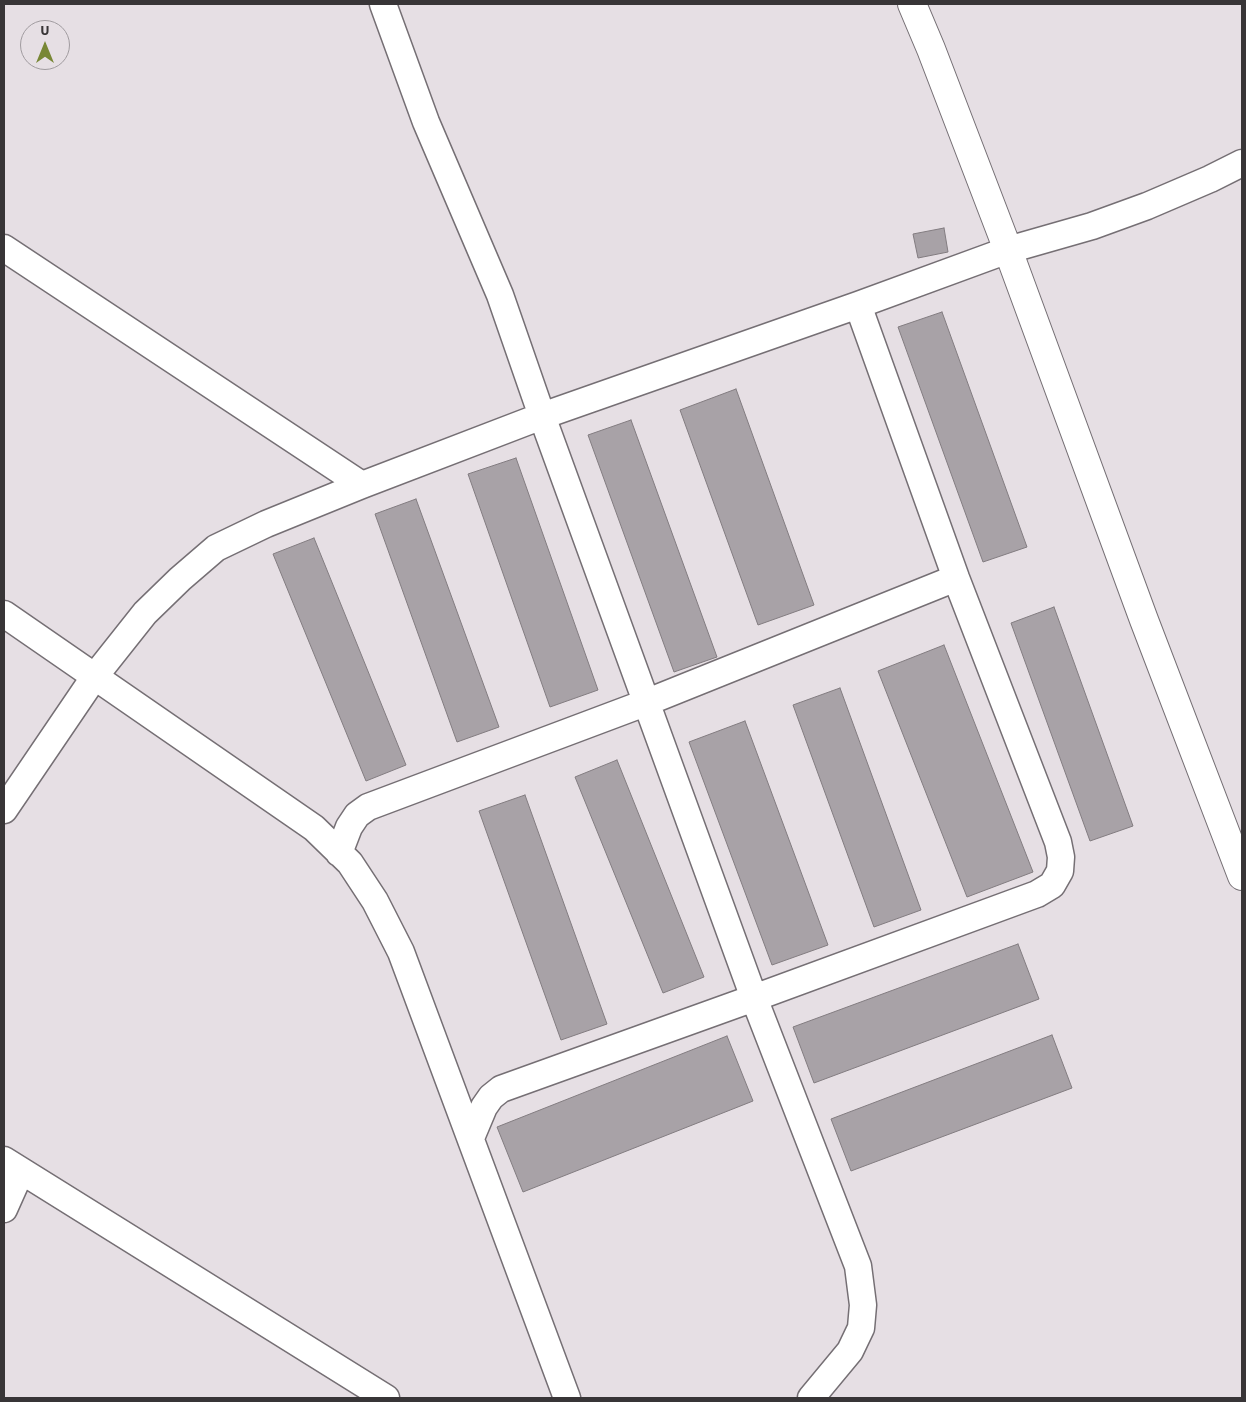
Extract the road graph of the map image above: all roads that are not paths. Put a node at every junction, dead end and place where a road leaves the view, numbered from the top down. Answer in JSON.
{"nodes":[{"id":1,"x":383,"y":4,"type":"edge"},
{"id":2,"x":912,"y":4,"type":"edge"},
{"id":3,"x":1242,"y":163,"type":"edge"},
{"id":4,"x":4,"y":248,"type":"edge"},
{"id":5,"x":1008,"y":250,"type":"junction"},
{"id":6,"x":858,"y":305,"type":"junction"},
{"id":7,"x":542,"y":416,"type":"junction"},
{"id":8,"x":362,"y":485,"type":"junction"},
{"id":9,"x":956,"y":578,"type":"junction"},
{"id":10,"x":4,"y":614,"type":"edge"},
{"id":11,"x":95,"y":676,"type":"junction"},
{"id":12,"x":646,"y":703,"type":"junction"},
{"id":13,"x":4,"y":810,"type":"edge"},
{"id":14,"x":339,"y":853,"type":"junction"},
{"id":15,"x":1242,"y":876,"type":"edge"},
{"id":16,"x":754,"y":998,"type":"junction"},
{"id":17,"x":471,"y":1138,"type":"junction"},
{"id":18,"x":13,"y":1166,"type":"edge"},
{"id":19,"x":4,"y":1209,"type":"edge"},
{"id":20,"x":386,"y":1398,"type":"edge"},
{"id":21,"x":567,"y":1398,"type":"edge"},
{"id":22,"x":811,"y":1398,"type":"edge"}],
"edges":[{"from":1,"to":7,"type":"street"},
{"from":2,"to":5,"type":"main road"},
{"from":3,"to":5,"type":"street"},
{"from":4,"to":8,"type":"street"},
{"from":5,"to":6,"type":"street"},
{"from":5,"to":15,"type":"main road"},
{"from":6,"to":7,"type":"street"},
{"from":6,"to":9,"type":"street"},
{"from":7,"to":8,"type":"street"},
{"from":7,"to":12,"type":"street"},
{"from":8,"to":11,"type":"street"},
{"from":9,"to":12,"type":"street"},
{"from":9,"to":16,"type":"street"},
{"from":10,"to":11,"type":"street"},
{"from":11,"to":13,"type":"street"},
{"from":11,"to":14,"type":"street"},
{"from":12,"to":14,"type":"street"},
{"from":12,"to":16,"type":"street"},
{"from":14,"to":17,"type":"street"},
{"from":16,"to":17,"type":"street"},
{"from":16,"to":22,"type":"street"},
{"from":17,"to":21,"type":"street"},
{"from":18,"to":19,"type":"street"},
{"from":18,"to":20,"type":"street"}]}
